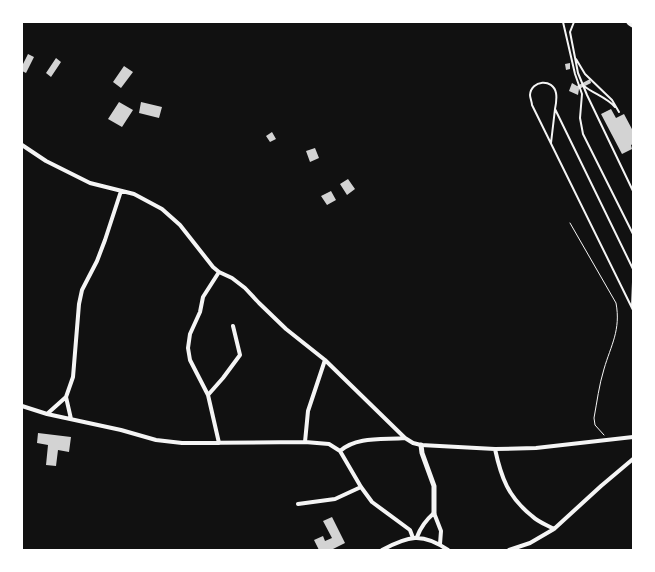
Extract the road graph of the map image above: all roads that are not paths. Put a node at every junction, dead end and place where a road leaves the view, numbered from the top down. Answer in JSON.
{"nodes":[{"id":1,"x":563,"y":22,"type":"edge"},
{"id":2,"x":574,"y":22,"type":"edge"},
{"id":3,"x":630,"y":22,"type":"edge"},
{"id":4,"x":633,"y":24,"type":"edge"},
{"id":5,"x":575,"y":57,"type":"junction"},
{"id":6,"x":583,"y":85,"type":"junction"},
{"id":7,"x":580,"y":86,"type":"junction"},
{"id":8,"x":586,"y":96,"type":"junction"},
{"id":9,"x":555,"y":109,"type":"junction"},
{"id":10,"x":619,"y":112,"type":"junction"},
{"id":11,"x":620,"y":116,"type":"dead end"},
{"id":12,"x":551,"y":144,"type":"junction"},
{"id":13,"x":22,"y":145,"type":"edge"},
{"id":14,"x":121,"y":191,"type":"junction"},
{"id":15,"x":633,"y":191,"type":"edge"},
{"id":16,"x":633,"y":234,"type":"edge"},
{"id":17,"x":633,"y":269,"type":"edge"},
{"id":18,"x":219,"y":272,"type":"junction"},
{"id":19,"x":633,"y":282,"type":"edge"},
{"id":20,"x":632,"y":307,"type":"junction"},
{"id":21,"x":633,"y":310,"type":"edge"},
{"id":22,"x":233,"y":326,"type":"dead end"},
{"id":23,"x":325,"y":360,"type":"junction"},
{"id":24,"x":208,"y":396,"type":"junction"},
{"id":25,"x":66,"y":397,"type":"junction"},
{"id":26,"x":22,"y":406,"type":"edge"},
{"id":27,"x":47,"y":414,"type":"junction"},
{"id":28,"x":71,"y":419,"type":"junction"},
{"id":29,"x":633,"y":437,"type":"edge"},
{"id":30,"x":405,"y":438,"type":"junction"},
{"id":31,"x":305,"y":442,"type":"junction"},
{"id":32,"x":219,"y":443,"type":"junction"},
{"id":33,"x":421,"y":445,"type":"junction"},
{"id":34,"x":495,"y":448,"type":"junction"},
{"id":35,"x":340,"y":451,"type":"junction"},
{"id":36,"x":633,"y":459,"type":"edge"},
{"id":37,"x":361,"y":487,"type":"junction"},
{"id":38,"x":298,"y":504,"type":"dead end"},
{"id":39,"x":434,"y":513,"type":"junction"},
{"id":40,"x":554,"y":529,"type":"junction"},
{"id":41,"x":415,"y":537,"type":"junction"},
{"id":42,"x":440,"y":544,"type":"junction"},
{"id":43,"x":382,"y":550,"type":"edge"},
{"id":44,"x":448,"y":550,"type":"edge"},
{"id":45,"x":509,"y":550,"type":"edge"}],
"edges":[{"from":1,"to":7,"type":"lane"},
{"from":2,"to":5,"type":"lane"},
{"from":3,"to":4,"type":"highway"},
{"from":5,"to":6,"type":"lane"},
{"from":5,"to":10,"type":"lane"},
{"from":6,"to":8,"type":"lane"},
{"from":6,"to":10,"type":"lane"},
{"from":7,"to":8,"type":"lane"},
{"from":7,"to":16,"type":"lane"},
{"from":8,"to":15,"type":"lane"},
{"from":9,"to":12,"type":"lane"},
{"from":9,"to":12,"type":"lane"},
{"from":9,"to":17,"type":"lane"},
{"from":10,"to":11,"type":"lane"},
{"from":12,"to":20,"type":"lane"},
{"from":13,"to":14,"type":"street"},
{"from":14,"to":18,"type":"street"},
{"from":14,"to":25,"type":"street"},
{"from":18,"to":23,"type":"street"},
{"from":18,"to":24,"type":"street"},
{"from":19,"to":20,"type":"lane"},
{"from":20,"to":21,"type":"lane"},
{"from":22,"to":24,"type":"street"},
{"from":23,"to":30,"type":"street"},
{"from":23,"to":31,"type":"street"},
{"from":24,"to":32,"type":"street"},
{"from":25,"to":27,"type":"street"},
{"from":25,"to":28,"type":"street"},
{"from":26,"to":27,"type":"street"},
{"from":27,"to":28,"type":"street"},
{"from":28,"to":32,"type":"street"},
{"from":29,"to":34,"type":"street"},
{"from":30,"to":33,"type":"street"},
{"from":30,"to":35,"type":"street"},
{"from":31,"to":32,"type":"street"},
{"from":31,"to":35,"type":"street"},
{"from":33,"to":34,"type":"street"},
{"from":33,"to":39,"type":"street"},
{"from":34,"to":40,"type":"street"},
{"from":35,"to":37,"type":"street"},
{"from":36,"to":40,"type":"street"},
{"from":37,"to":38,"type":"street"},
{"from":37,"to":41,"type":"street"},
{"from":39,"to":41,"type":"street"},
{"from":39,"to":42,"type":"street"},
{"from":40,"to":45,"type":"street"},
{"from":41,"to":42,"type":"street"},
{"from":41,"to":43,"type":"street"},
{"from":42,"to":44,"type":"street"}]}
